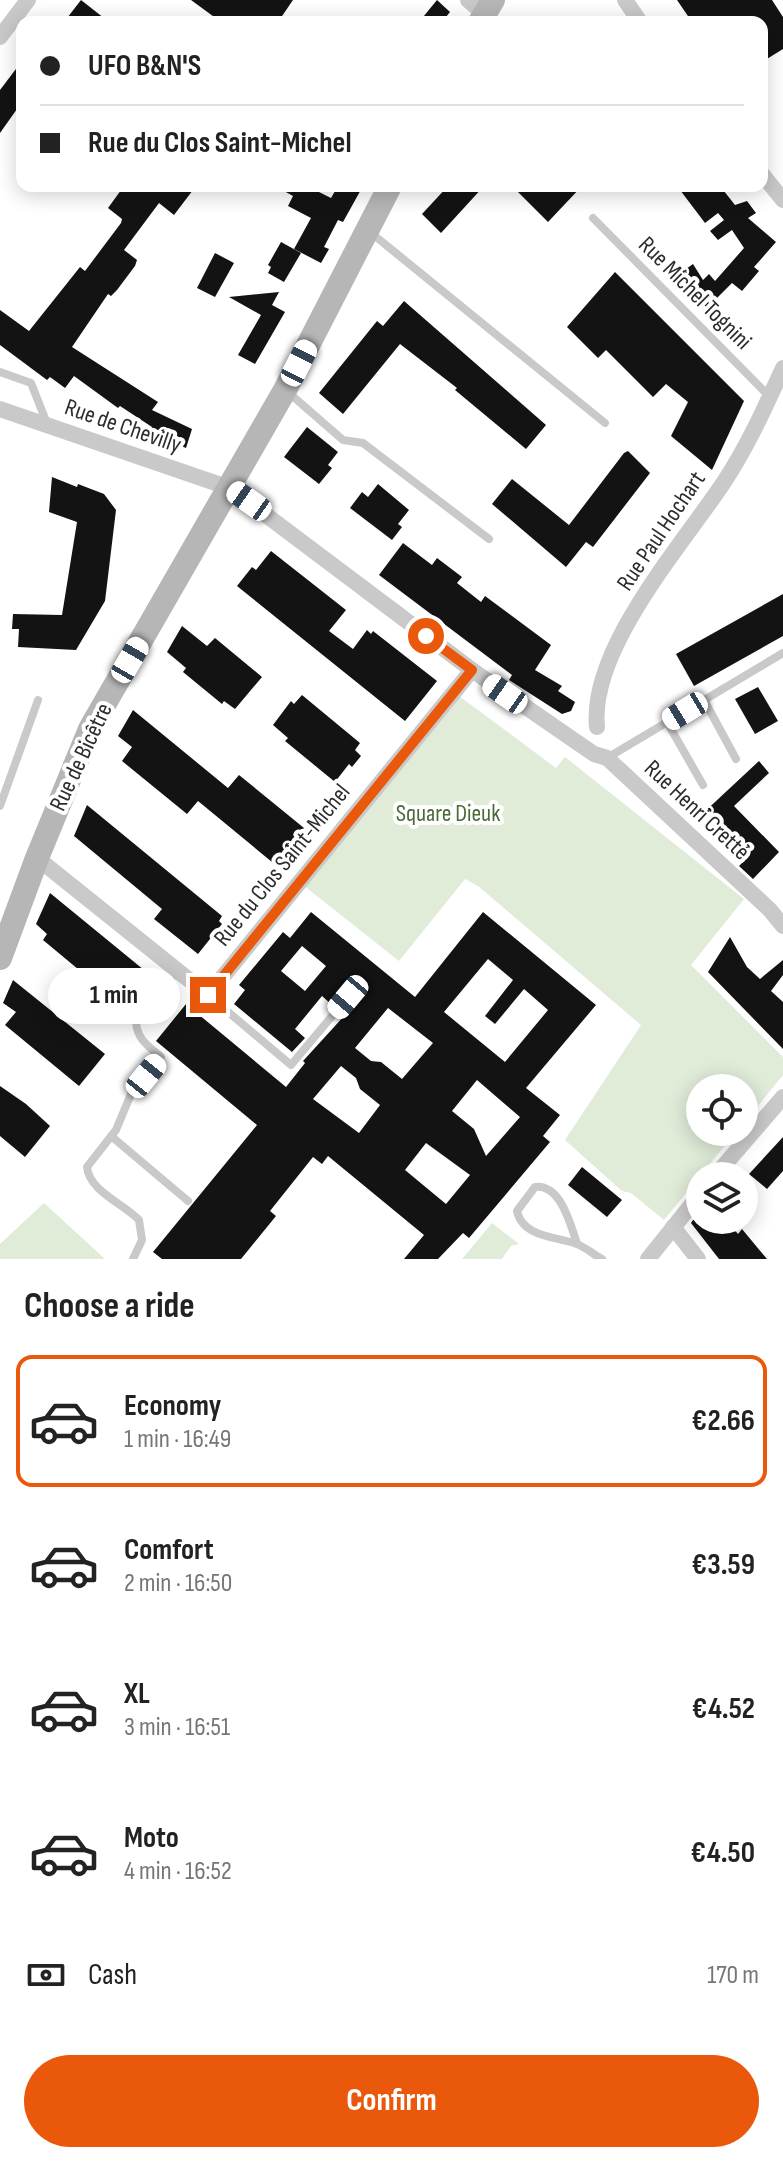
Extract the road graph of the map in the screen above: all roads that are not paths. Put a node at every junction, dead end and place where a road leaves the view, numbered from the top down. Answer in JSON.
{"nodes":[{"id":1,"x":28,"y":0,"type":"edge"},
{"id":2,"x":0,"y":37,"type":"edge"},
{"id":3,"x":768,"y":181,"type":"edge"},
{"id":4,"x":387,"y":192,"type":"edge"},
{"id":5,"x":783,"y":200,"type":"edge"},
{"id":6,"x":593,"y":218,"type":"dead end"},
{"id":7,"x":366,"y":229,"type":"junction"},
{"id":8,"x":0,"y":372,"type":"edge"},
{"id":9,"x":778,"y":384,"type":"edge"},
{"id":10,"x":285,"y":390,"type":"junction"},
{"id":11,"x":0,"y":409,"type":"edge"},
{"id":12,"x":605,"y":423,"type":"dead end"},
{"id":13,"x":48,"y":426,"type":"junction"},
{"id":14,"x":230,"y":488,"type":"junction"},
{"id":15,"x":489,"y":539,"type":"dead end"},
{"id":16,"x":783,"y":653,"type":"edge"},
{"id":17,"x":472,"y":670,"type":"junction"},
{"id":18,"x":38,"y":700,"type":"dead end"},
{"id":19,"x":704,"y":700,"type":"junction"},
{"id":20,"x":667,"y":722,"type":"junction"},
{"id":21,"x":597,"y":727,"type":"dead end"},
{"id":22,"x":607,"y":758,"type":"junction"},
{"id":23,"x":736,"y":759,"type":"dead end"},
{"id":24,"x":703,"y":785,"type":"dead end"},
{"id":25,"x":0,"y":806,"type":"edge"},
{"id":26,"x":37,"y":858,"type":"junction"},
{"id":27,"x":783,"y":926,"type":"edge"},
{"id":28,"x":0,"y":958,"type":"edge"},
{"id":29,"x":177,"y":970,"type":"junction"},
{"id":30,"x":208,"y":995,"type":"junction"},
{"id":31,"x":348,"y":997,"type":"dead end"},
{"id":32,"x":783,"y":1097,"type":"edge"},
{"id":33,"x":111,"y":1136,"type":"junction"},
{"id":34,"x":727,"y":1162,"type":"edge"},
{"id":35,"x":188,"y":1201,"type":"dead end"},
{"id":36,"x":686,"y":1211,"type":"edge"},
{"id":37,"x":673,"y":1227,"type":"junction"},
{"id":38,"x":577,"y":1243,"type":"junction"},
{"id":39,"x":133,"y":1259,"type":"edge"},
{"id":40,"x":602,"y":1259,"type":"edge"},
{"id":41,"x":648,"y":1259,"type":"edge"},
{"id":42,"x":698,"y":1259,"type":"edge"}],
"edges":[{"from":1,"to":2,"type":"street"},
{"from":3,"to":5,"type":"street"},
{"from":4,"to":7,"type":"street","name":"Rue de Bicêtre"},
{"from":6,"to":9,"type":"lane","name":"Rue Michel Tognini"},
{"from":7,"to":10,"type":"street","name":"Rue de Bicêtre"},
{"from":7,"to":12,"type":"lane"},
{"from":8,"to":13,"type":"lane"},
{"from":9,"to":21,"type":"street","name":"Rue Paul Hochart"},
{"from":10,"to":14,"type":"street","name":"Rue de Bicêtre"},
{"from":10,"to":15,"type":"lane"},
{"from":11,"to":13,"type":"street","name":"Rue de Chevilly"},
{"from":13,"to":14,"type":"street","name":"Rue de Chevilly"},
{"from":14,"to":17,"type":"street","name":"Rue de Chevilly"},
{"from":14,"to":26,"type":"street","name":"Rue de Bicêtre"},
{"from":16,"to":19,"type":"lane"},
{"from":17,"to":22,"type":"street","name":"Rue Henri Cretté"},
{"from":17,"to":30,"type":"street","name":"Rue du Clos Saint-Michel"},
{"from":18,"to":25,"type":"lane"},
{"from":19,"to":20,"type":"lane"},
{"from":19,"to":23,"type":"lane"},
{"from":20,"to":22,"type":"lane"},
{"from":20,"to":24,"type":"lane"},
{"from":22,"to":27,"type":"street","name":"Rue Henri Cretté"},
{"from":26,"to":28,"type":"street","name":"Rue de Bicêtre"},
{"from":26,"to":29,"type":"street"},
{"from":29,"to":30,"type":"street"},
{"from":29,"to":33,"type":"lane"},
{"from":30,"to":31,"type":"lane"},
{"from":32,"to":34,"type":"street"},
{"from":33,"to":35,"type":"lane"},
{"from":33,"to":39,"type":"lane"},
{"from":36,"to":37,"type":"street"},
{"from":37,"to":41,"type":"street"},
{"from":37,"to":42,"type":"street"},
{"from":38,"to":38,"type":"lane"},
{"from":38,"to":40,"type":"lane"}]}
